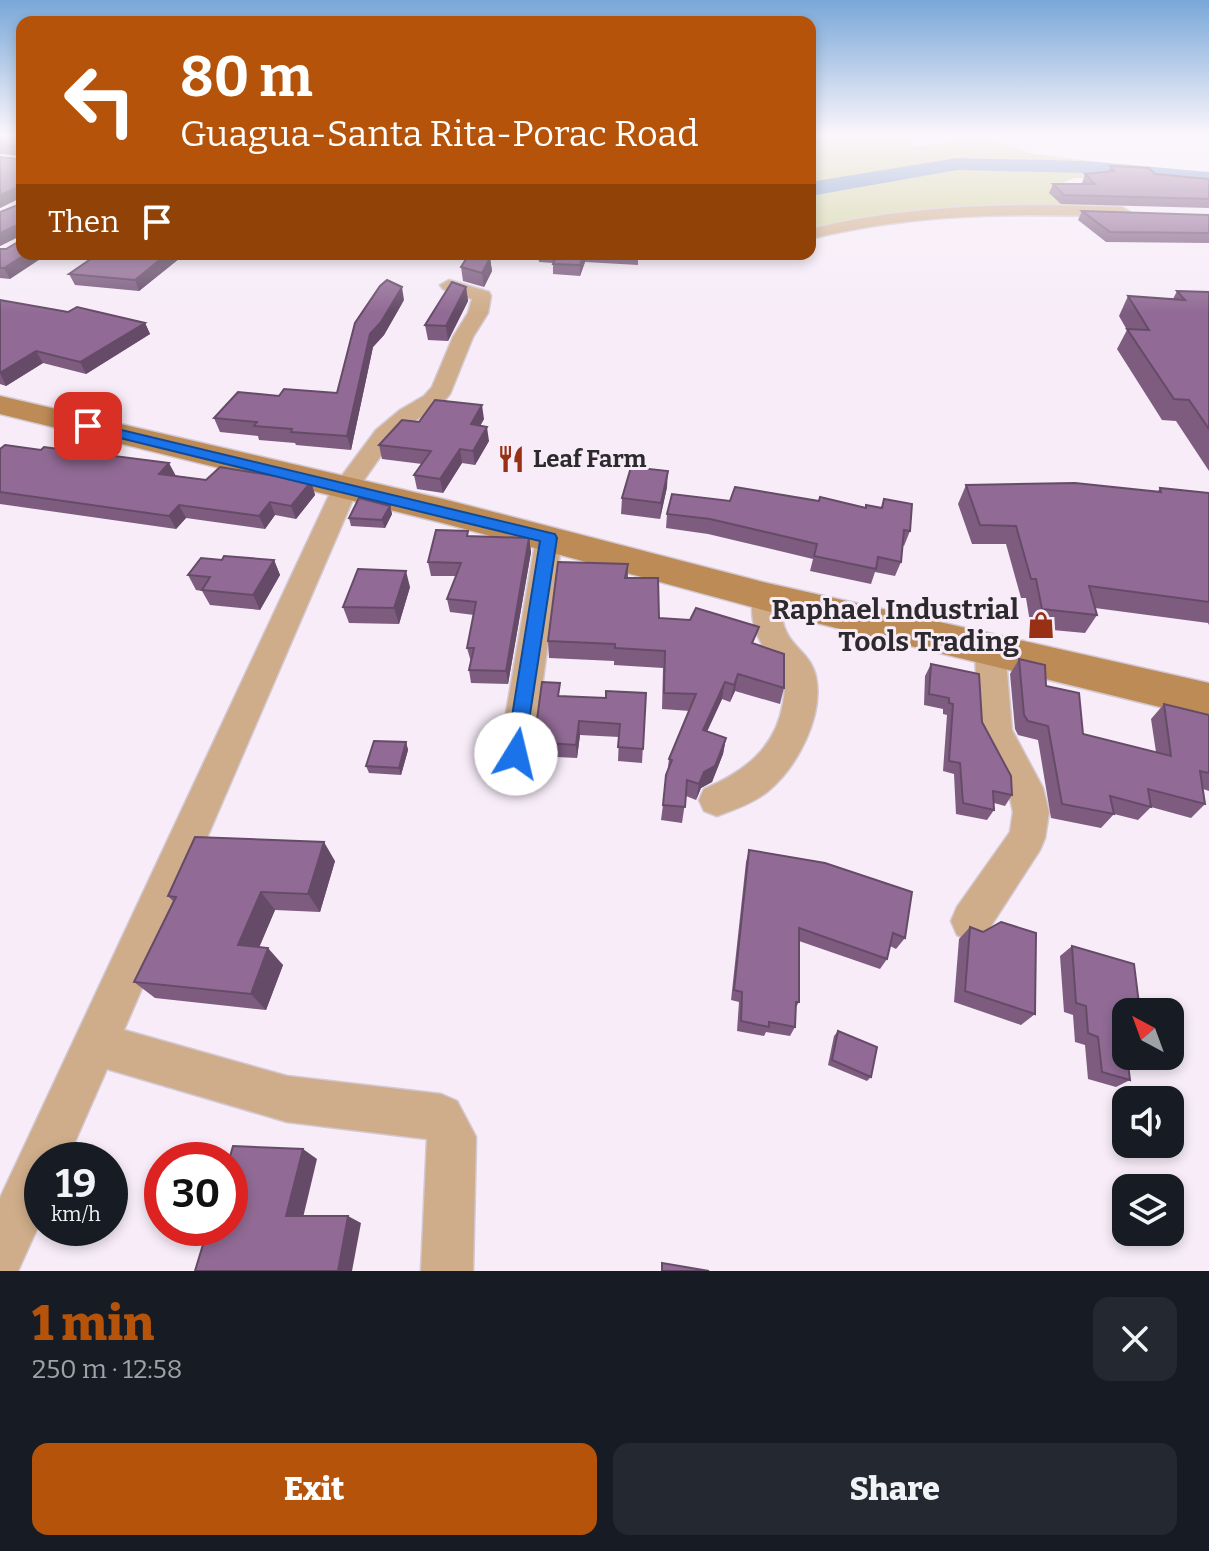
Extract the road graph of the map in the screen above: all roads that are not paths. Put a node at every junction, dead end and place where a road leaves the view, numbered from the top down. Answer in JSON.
{"nodes":[{"id":1,"x":1132,"y":213,"type":"edge"},
{"id":2,"x":816,"y":232,"type":"edge"},
{"id":3,"x":449,"y":285,"type":"edge"},
{"id":4,"x":0,"y":405,"type":"edge"},
{"id":5,"x":345,"y":489,"type":"junction"},
{"id":6,"x":549,"y":538,"type":"junction"},
{"id":7,"x":767,"y":597,"type":"junction"},
{"id":8,"x":990,"y":649,"type":"junction"},
{"id":9,"x":1209,"y":701,"type":"edge"},
{"id":10,"x":516,"y":754,"type":"dead end"},
{"id":11,"x":717,"y":800,"type":"dead end"},
{"id":12,"x":971,"y":921,"type":"dead end"},
{"id":13,"x":97,"y":1044,"type":"junction"},
{"id":14,"x":52,"y":1142,"type":"edge"},
{"id":15,"x":24,"y":1202,"type":"edge"},
{"id":16,"x":0,"y":1253,"type":"edge"},
{"id":17,"x":447,"y":1271,"type":"edge"}],
"edges":[{"from":1,"to":2,"type":"street"},
{"from":3,"to":5,"type":"street"},
{"from":4,"to":5,"type":"main road"},
{"from":5,"to":6,"type":"main road"},
{"from":5,"to":13,"type":"street"},
{"from":6,"to":7,"type":"main road"},
{"from":6,"to":10,"type":"street"},
{"from":7,"to":8,"type":"main road"},
{"from":7,"to":11,"type":"street"},
{"from":8,"to":9,"type":"main road"},
{"from":8,"to":12,"type":"street"},
{"from":13,"to":14,"type":"street"},
{"from":13,"to":17,"type":"street"},
{"from":15,"to":16,"type":"street"}]}
